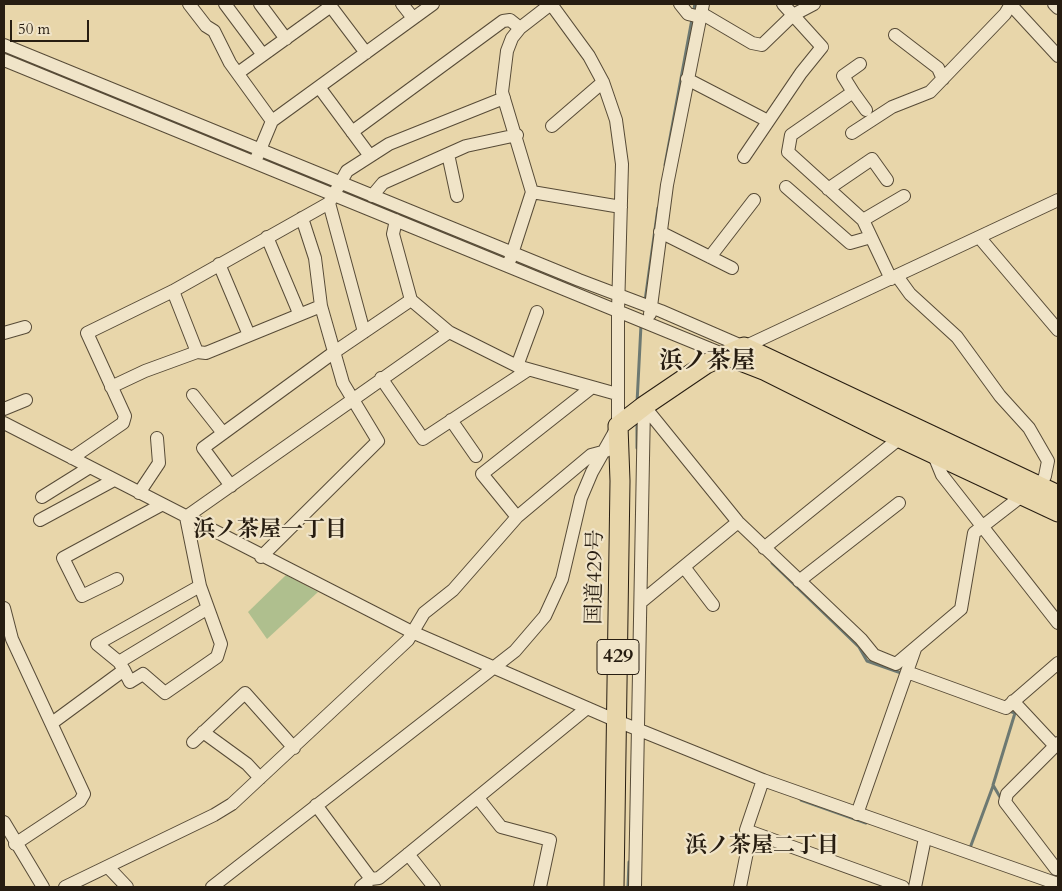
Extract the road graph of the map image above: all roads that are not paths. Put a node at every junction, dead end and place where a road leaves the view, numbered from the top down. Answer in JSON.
{"nodes":[{"id":1,"x":189,"y":4,"type":"edge"},
{"id":2,"x":225,"y":4,"type":"edge"},
{"id":3,"x":260,"y":4,"type":"edge"},
{"id":4,"x":402,"y":4,"type":"edge"},
{"id":5,"x":433,"y":4,"type":"edge"},
{"id":6,"x":551,"y":4,"type":"edge"},
{"id":7,"x":783,"y":4,"type":"edge"},
{"id":8,"x":814,"y":4,"type":"edge"},
{"id":9,"x":1011,"y":4,"type":"edge"},
{"id":10,"x":1054,"y":4,"type":"edge"},
{"id":11,"x":330,"y":5,"type":"edge"},
{"id":12,"x":1058,"y":8,"type":"edge"},
{"id":13,"x":695,"y":11,"type":"edge"},
{"id":14,"x":793,"y":15,"type":"junction"},
{"id":15,"x":413,"y":18,"type":"junction"},
{"id":16,"x":520,"y":28,"type":"junction"},
{"id":17,"x":895,"y":35,"type":"dead end"},
{"id":18,"x":286,"y":39,"type":"junction"},
{"id":19,"x":4,"y":45,"type":"edge"},
{"id":20,"x":366,"y":54,"type":"junction"},
{"id":21,"x":263,"y":55,"type":"junction"},
{"id":22,"x":1058,"y":56,"type":"edge"},
{"id":23,"x":4,"y":60,"type":"edge"},
{"id":24,"x":860,"y":64,"type":"dead end"},
{"id":25,"x":238,"y":73,"type":"junction"},
{"id":26,"x":687,"y":79,"type":"junction"},
{"id":27,"x":944,"y":79,"type":"junction"},
{"id":28,"x":603,"y":82,"type":"junction"},
{"id":29,"x":320,"y":87,"type":"junction"},
{"id":30,"x":853,"y":92,"type":"junction"},
{"id":31,"x":504,"y":98,"type":"junction"},
{"id":32,"x":866,"y":110,"type":"dead end"},
{"id":33,"x":272,"y":121,"type":"junction"},
{"id":34,"x":768,"y":121,"type":"junction"},
{"id":35,"x":552,"y":126,"type":"dead end"},
{"id":36,"x":352,"y":132,"type":"junction"},
{"id":37,"x":852,"y":133,"type":"dead end"},
{"id":38,"x":517,"y":136,"type":"junction"},
{"id":39,"x":448,"y":154,"type":"junction"},
{"id":40,"x":258,"y":156,"type":"junction"},
{"id":41,"x":370,"y":156,"type":"junction"},
{"id":42,"x":744,"y":157,"type":"dead end"},
{"id":43,"x":887,"y":180,"type":"dead end"},
{"id":44,"x":786,"y":187,"type":"dead end"},
{"id":45,"x":828,"y":189,"type":"junction"},
{"id":46,"x":532,"y":192,"type":"junction"},
{"id":47,"x":334,"y":193,"type":"junction"},
{"id":48,"x":372,"y":196,"type":"junction"},
{"id":49,"x":457,"y":196,"type":"dead end"},
{"id":50,"x":904,"y":196,"type":"dead end"},
{"id":51,"x":754,"y":200,"type":"dead end"},
{"id":52,"x":1058,"y":200,"type":"edge"},
{"id":53,"x":621,"y":208,"type":"junction"},
{"id":54,"x":302,"y":218,"type":"junction"},
{"id":55,"x":396,"y":220,"type":"junction"},
{"id":56,"x":862,"y":220,"type":"junction"},
{"id":57,"x":660,"y":232,"type":"junction"},
{"id":58,"x":267,"y":237,"type":"junction"},
{"id":59,"x":871,"y":237,"type":"junction"},
{"id":60,"x":978,"y":237,"type":"junction"},
{"id":61,"x":710,"y":258,"type":"junction"},
{"id":62,"x":510,"y":259,"type":"junction"},
{"id":63,"x":219,"y":264,"type":"junction"},
{"id":64,"x":732,"y":268,"type":"dead end"},
{"id":65,"x":894,"y":277,"type":"junction"},
{"id":66,"x":173,"y":291,"type":"junction"},
{"id":67,"x":618,"y":295,"type":"junction"},
{"id":68,"x":411,"y":300,"type":"junction"},
{"id":69,"x":646,"y":305,"type":"junction"},
{"id":70,"x":321,"y":306,"type":"junction"},
{"id":71,"x":618,"y":311,"type":"junction"},
{"id":72,"x":536,"y":312,"type":"dead end"},
{"id":73,"x":299,"y":313,"type":"junction"},
{"id":74,"x":644,"y":322,"type":"junction"},
{"id":75,"x":25,"y":327,"type":"dead end"},
{"id":76,"x":1058,"y":330,"type":"edge"},
{"id":77,"x":4,"y":332,"type":"edge"},
{"id":78,"x":364,"y":332,"type":"junction"},
{"id":79,"x":449,"y":332,"type":"junction"},
{"id":80,"x":249,"y":335,"type":"junction"},
{"id":81,"x":744,"y":347,"type":"junction"},
{"id":82,"x":197,"y":352,"type":"junction"},
{"id":83,"x":333,"y":353,"type":"junction"},
{"id":84,"x":725,"y":355,"type":"junction"},
{"id":85,"x":522,"y":368,"type":"junction"},
{"id":86,"x":381,"y":378,"type":"junction"},
{"id":87,"x":111,"y":387,"type":"junction"},
{"id":88,"x":591,"y":388,"type":"junction"},
{"id":89,"x":617,"y":394,"type":"junction"},
{"id":90,"x":194,"y":396,"type":"dead end"},
{"id":91,"x":353,"y":398,"type":"junction"},
{"id":92,"x":26,"y":400,"type":"dead end"},
{"id":93,"x":4,"y":409,"type":"edge"},
{"id":94,"x":640,"y":409,"type":"junction"},
{"id":95,"x":451,"y":420,"type":"junction"},
{"id":96,"x":4,"y":423,"type":"edge"},
{"id":97,"x":618,"y":426,"type":"junction"},
{"id":98,"x":223,"y":433,"type":"junction"},
{"id":99,"x":158,"y":438,"type":"dead end"},
{"id":100,"x":900,"y":438,"type":"junction"},
{"id":101,"x":611,"y":453,"type":"junction"},
{"id":102,"x":933,"y":454,"type":"junction"},
{"id":103,"x":476,"y":456,"type":"dead end"},
{"id":104,"x":72,"y":458,"type":"junction"},
{"id":105,"x":90,"y":467,"type":"junction"},
{"id":106,"x":114,"y":480,"type":"junction"},
{"id":107,"x":231,"y":486,"type":"junction"},
{"id":108,"x":1040,"y":486,"type":"junction"},
{"id":109,"x":139,"y":493,"type":"junction"},
{"id":110,"x":1058,"y":494,"type":"edge"},
{"id":111,"x":1023,"y":495,"type":"junction"},
{"id":112,"x":42,"y":497,"type":"dead end"},
{"id":113,"x":899,"y":504,"type":"dead end"},
{"id":114,"x":161,"y":505,"type":"junction"},
{"id":115,"x":1058,"y":512,"type":"edge"},
{"id":116,"x":186,"y":517,"type":"junction"},
{"id":117,"x":517,"y":517,"type":"junction"},
{"id":118,"x":40,"y":520,"type":"dead end"},
{"id":119,"x":736,"y":524,"type":"junction"},
{"id":120,"x":981,"y":527,"type":"junction"},
{"id":121,"x":764,"y":548,"type":"junction"},
{"id":122,"x":261,"y":557,"type":"junction"},
{"id":123,"x":684,"y":567,"type":"junction"},
{"id":124,"x":117,"y":579,"type":"dead end"},
{"id":125,"x":799,"y":581,"type":"junction"},
{"id":126,"x":200,"y":586,"type":"junction"},
{"id":127,"x":641,"y":602,"type":"junction"},
{"id":128,"x":713,"y":605,"type":"dead end"},
{"id":129,"x":4,"y":608,"type":"edge"},
{"id":130,"x":208,"y":608,"type":"junction"},
{"id":131,"x":1058,"y":623,"type":"edge"},
{"id":132,"x":412,"y":632,"type":"junction"},
{"id":133,"x":916,"y":648,"type":"junction"},
{"id":134,"x":122,"y":666,"type":"junction"},
{"id":135,"x":494,"y":667,"type":"junction"},
{"id":136,"x":1056,"y":669,"type":"edge"},
{"id":137,"x":907,"y":674,"type":"junction"},
{"id":138,"x":1013,"y":701,"type":"junction"},
{"id":139,"x":587,"y":708,"type":"junction"},
{"id":140,"x":52,"y":723,"type":"junction"},
{"id":141,"x":631,"y":726,"type":"junction"},
{"id":142,"x":203,"y":732,"type":"junction"},
{"id":143,"x":193,"y":742,"type":"dead end"},
{"id":144,"x":1056,"y":745,"type":"edge"},
{"id":145,"x":294,"y":748,"type":"junction"},
{"id":146,"x":260,"y":778,"type":"junction"},
{"id":147,"x":763,"y":780,"type":"junction"},
{"id":148,"x":478,"y":798,"type":"junction"},
{"id":149,"x":316,"y":805,"type":"junction"},
{"id":150,"x":857,"y":814,"type":"junction"},
{"id":151,"x":4,"y":822,"type":"edge"},
{"id":152,"x":751,"y":832,"type":"junction"},
{"id":153,"x":925,"y":838,"type":"junction"},
{"id":154,"x":15,"y":844,"type":"junction"},
{"id":155,"x":408,"y":854,"type":"junction"},
{"id":156,"x":108,"y":867,"type":"junction"},
{"id":157,"x":1057,"y":868,"type":"edge"},
{"id":158,"x":371,"y":878,"type":"junction"},
{"id":159,"x":1050,"y":884,"type":"edge"},
{"id":160,"x":43,"y":887,"type":"edge"},
{"id":161,"x":65,"y":887,"type":"edge"},
{"id":162,"x":127,"y":887,"type":"edge"},
{"id":163,"x":212,"y":887,"type":"edge"},
{"id":164,"x":361,"y":887,"type":"edge"},
{"id":165,"x":434,"y":887,"type":"edge"},
{"id":166,"x":540,"y":887,"type":"edge"},
{"id":167,"x":614,"y":887,"type":"edge"},
{"id":168,"x":635,"y":887,"type":"edge"},
{"id":169,"x":740,"y":887,"type":"edge"},
{"id":170,"x":903,"y":887,"type":"edge"},
{"id":171,"x":915,"y":887,"type":"edge"}],
"edges":[{"from":1,"to":25,"type":"street"},
{"from":2,"to":21,"type":"street"},
{"from":3,"to":18,"type":"street"},
{"from":4,"to":15,"type":"street"},
{"from":5,"to":15,"type":"street"},
{"from":6,"to":16,"type":"street"},
{"from":6,"to":28,"type":"street"},
{"from":7,"to":14,"type":"street"},
{"from":8,"to":14,"type":"street"},
{"from":9,"to":22,"type":"street"},
{"from":9,"to":27,"type":"street"},
{"from":10,"to":12,"type":"street"},
{"from":11,"to":18,"type":"street"},
{"from":11,"to":20,"type":"street"},
{"from":13,"to":14,"type":"street"},
{"from":13,"to":26,"type":"street"},
{"from":14,"to":34,"type":"street"},
{"from":15,"to":20,"type":"street"},
{"from":16,"to":31,"type":"street"},
{"from":16,"to":36,"type":"street"},
{"from":17,"to":27,"type":"street"},
{"from":18,"to":21,"type":"street"},
{"from":19,"to":40,"type":"street"},
{"from":20,"to":29,"type":"street"},
{"from":21,"to":25,"type":"street"},
{"from":23,"to":40,"type":"street"},
{"from":24,"to":30,"type":"street"},
{"from":25,"to":33,"type":"street"},
{"from":26,"to":34,"type":"street"},
{"from":26,"to":57,"type":"street"},
{"from":27,"to":37,"type":"street"},
{"from":28,"to":35,"type":"street"},
{"from":28,"to":53,"type":"street"},
{"from":29,"to":33,"type":"street"},
{"from":29,"to":36,"type":"street"},
{"from":30,"to":32,"type":"street"},
{"from":30,"to":45,"type":"street"},
{"from":31,"to":38,"type":"street"},
{"from":31,"to":41,"type":"street"},
{"from":33,"to":40,"type":"street"},
{"from":34,"to":42,"type":"street"},
{"from":36,"to":41,"type":"street"},
{"from":38,"to":39,"type":"street"},
{"from":38,"to":46,"type":"street"},
{"from":39,"to":48,"type":"street"},
{"from":39,"to":49,"type":"street"},
{"from":40,"to":47,"type":"street"},
{"from":41,"to":47,"type":"street"},
{"from":43,"to":45,"type":"street"},
{"from":44,"to":59,"type":"street"},
{"from":45,"to":56,"type":"street"},
{"from":46,"to":53,"type":"street"},
{"from":46,"to":62,"type":"street"},
{"from":47,"to":48,"type":"street"},
{"from":47,"to":54,"type":"street"},
{"from":47,"to":55,"type":"street"},
{"from":47,"to":78,"type":"street"},
{"from":48,"to":62,"type":"street"},
{"from":50,"to":56,"type":"street"},
{"from":51,"to":61,"type":"street"},
{"from":52,"to":60,"type":"street"},
{"from":53,"to":67,"type":"street"},
{"from":54,"to":58,"type":"street"},
{"from":54,"to":70,"type":"street"},
{"from":55,"to":62,"type":"street"},
{"from":55,"to":68,"type":"street"},
{"from":56,"to":59,"type":"street"},
{"from":57,"to":61,"type":"street"},
{"from":57,"to":69,"type":"street"},
{"from":58,"to":63,"type":"street"},
{"from":58,"to":73,"type":"street"},
{"from":59,"to":65,"type":"street"},
{"from":60,"to":65,"type":"street"},
{"from":60,"to":76,"type":"street"},
{"from":61,"to":64,"type":"street"},
{"from":62,"to":67,"type":"street"},
{"from":62,"to":71,"type":"street"},
{"from":63,"to":66,"type":"street"},
{"from":63,"to":80,"type":"street"},
{"from":65,"to":81,"type":"street"},
{"from":65,"to":108,"type":"street"},
{"from":66,"to":82,"type":"street"},
{"from":66,"to":87,"type":"street"},
{"from":67,"to":69,"type":"street"},
{"from":67,"to":71,"type":"street"},
{"from":68,"to":78,"type":"street"},
{"from":68,"to":79,"type":"street"},
{"from":69,"to":74,"type":"street"},
{"from":69,"to":81,"type":"street"},
{"from":70,"to":73,"type":"street"},
{"from":70,"to":83,"type":"street"},
{"from":71,"to":74,"type":"street"},
{"from":71,"to":89,"type":"street"},
{"from":72,"to":85,"type":"street"},
{"from":73,"to":80,"type":"street"},
{"from":74,"to":84,"type":"street"},
{"from":75,"to":77,"type":"street"},
{"from":78,"to":83,"type":"street"},
{"from":79,"to":85,"type":"street"},
{"from":79,"to":86,"type":"street"},
{"from":80,"to":82,"type":"street"},
{"from":81,"to":84,"type":"highway"},
{"from":81,"to":108,"type":"highway"},
{"from":82,"to":87,"type":"street"},
{"from":83,"to":91,"type":"street"},
{"from":83,"to":98,"type":"street"},
{"from":84,"to":94,"type":"highway"},
{"from":84,"to":100,"type":"highway"},
{"from":85,"to":88,"type":"street"},
{"from":85,"to":95,"type":"street"},
{"from":86,"to":91,"type":"street"},
{"from":86,"to":95,"type":"street"},
{"from":87,"to":104,"type":"street"},
{"from":88,"to":89,"type":"street"},
{"from":88,"to":117,"type":"street"},
{"from":89,"to":97,"type":"street"},
{"from":90,"to":98,"type":"street"},
{"from":91,"to":107,"type":"street"},
{"from":91,"to":122,"type":"street"},
{"from":92,"to":93,"type":"street"},
{"from":94,"to":97,"type":"highway"},
{"from":94,"to":119,"type":"street"},
{"from":94,"to":127,"type":"street"},
{"from":95,"to":103,"type":"street"},
{"from":96,"to":104,"type":"street"},
{"from":97,"to":101,"type":"highway","name":"国道429号","number":"429"},
{"from":98,"to":107,"type":"street"},
{"from":99,"to":109,"type":"street"},
{"from":100,"to":102,"type":"highway"},
{"from":100,"to":121,"type":"street"},
{"from":101,"to":117,"type":"street"},
{"from":101,"to":135,"type":"street"},
{"from":101,"to":141,"type":"highway","name":"国道429号","number":"429"},
{"from":102,"to":111,"type":"highway"},
{"from":102,"to":120,"type":"street"},
{"from":104,"to":105,"type":"street"},
{"from":105,"to":106,"type":"street"},
{"from":105,"to":112,"type":"street"},
{"from":106,"to":109,"type":"street"},
{"from":106,"to":118,"type":"street"},
{"from":107,"to":116,"type":"street"},
{"from":108,"to":110,"type":"highway"},
{"from":108,"to":111,"type":"street"},
{"from":109,"to":114,"type":"street"},
{"from":111,"to":115,"type":"highway"},
{"from":111,"to":120,"type":"street"},
{"from":113,"to":125,"type":"street"},
{"from":114,"to":116,"type":"street"},
{"from":114,"to":124,"type":"street"},
{"from":116,"to":122,"type":"street"},
{"from":116,"to":126,"type":"street"},
{"from":117,"to":132,"type":"street"},
{"from":119,"to":121,"type":"street"},
{"from":119,"to":123,"type":"street"},
{"from":120,"to":131,"type":"street"},
{"from":120,"to":133,"type":"street"},
{"from":121,"to":125,"type":"street"},
{"from":122,"to":132,"type":"street"},
{"from":123,"to":127,"type":"street"},
{"from":123,"to":128,"type":"street"},
{"from":125,"to":133,"type":"street"},
{"from":126,"to":130,"type":"street"},
{"from":126,"to":134,"type":"street"},
{"from":127,"to":141,"type":"street"},
{"from":129,"to":140,"type":"street"},
{"from":130,"to":134,"type":"street"},
{"from":130,"to":134,"type":"street"},
{"from":132,"to":135,"type":"street"},
{"from":132,"to":145,"type":"street"},
{"from":133,"to":137,"type":"street"},
{"from":134,"to":140,"type":"street"},
{"from":135,"to":139,"type":"street"},
{"from":135,"to":149,"type":"street"},
{"from":136,"to":138,"type":"street"},
{"from":137,"to":138,"type":"street"},
{"from":137,"to":150,"type":"street"},
{"from":138,"to":144,"type":"street"},
{"from":139,"to":141,"type":"street"},
{"from":139,"to":148,"type":"street"},
{"from":140,"to":154,"type":"street"},
{"from":141,"to":147,"type":"street"},
{"from":141,"to":167,"type":"highway","name":"国道429号","number":"429"},
{"from":141,"to":168,"type":"street"},
{"from":142,"to":143,"type":"street"},
{"from":142,"to":145,"type":"street"},
{"from":142,"to":146,"type":"street"},
{"from":144,"to":157,"type":"street"},
{"from":145,"to":146,"type":"street"},
{"from":146,"to":156,"type":"street"},
{"from":147,"to":150,"type":"street"},
{"from":147,"to":152,"type":"street"},
{"from":148,"to":155,"type":"street"},
{"from":148,"to":166,"type":"street"},
{"from":149,"to":158,"type":"street"},
{"from":149,"to":163,"type":"street"},
{"from":150,"to":153,"type":"street"},
{"from":151,"to":154,"type":"street"},
{"from":152,"to":169,"type":"street"},
{"from":152,"to":170,"type":"street"},
{"from":153,"to":159,"type":"street"},
{"from":153,"to":171,"type":"street"},
{"from":154,"to":160,"type":"street"},
{"from":155,"to":158,"type":"street"},
{"from":155,"to":165,"type":"street"},
{"from":156,"to":161,"type":"street"},
{"from":156,"to":162,"type":"street"},
{"from":157,"to":159,"type":"street"},
{"from":158,"to":164,"type":"street"}]}
